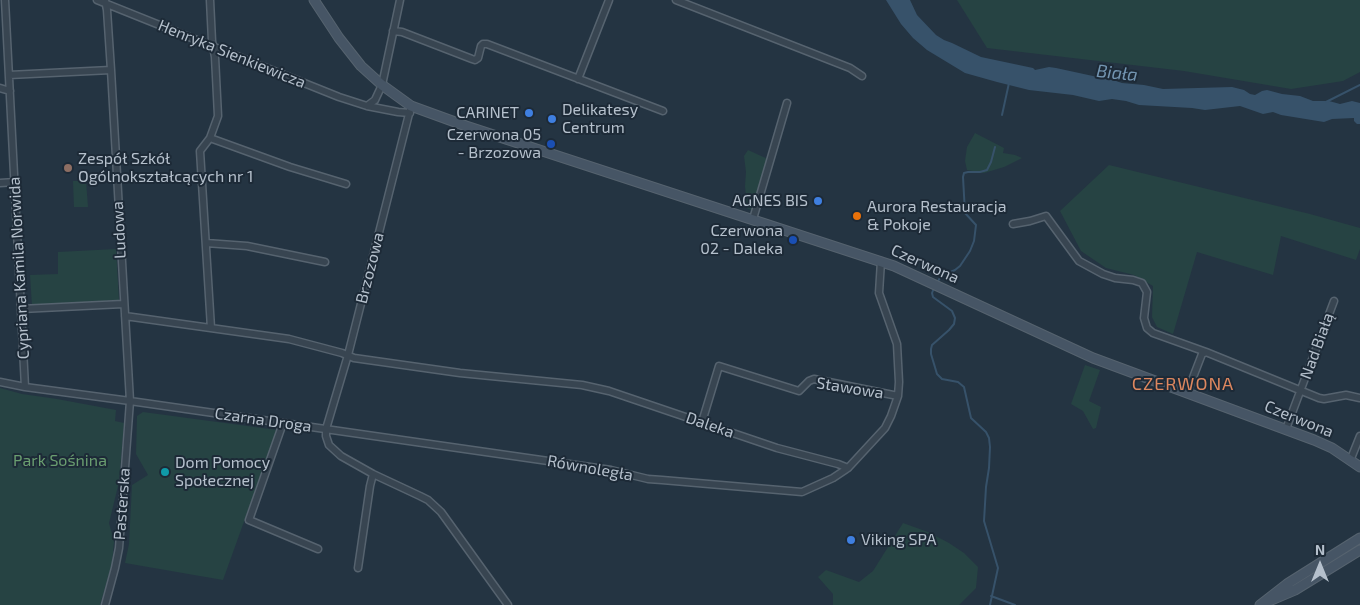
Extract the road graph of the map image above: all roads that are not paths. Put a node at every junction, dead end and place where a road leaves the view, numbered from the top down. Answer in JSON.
{"nodes":[{"id":1,"x":5,"y":0,"type":"edge"},
{"id":2,"x":97,"y":0,"type":"edge"},
{"id":3,"x":210,"y":0,"type":"edge"},
{"id":4,"x":314,"y":0,"type":"edge"},
{"id":5,"x":400,"y":0,"type":"edge"},
{"id":6,"x":609,"y":0,"type":"edge"},
{"id":7,"x":676,"y":0,"type":"edge"},
{"id":8,"x":105,"y":2,"type":"edge"},
{"id":9,"x":393,"y":30,"type":"junction"},
{"id":10,"x":214,"y":47,"type":"junction"},
{"id":11,"x":111,"y":70,"type":"junction"},
{"id":12,"x":9,"y":75,"type":"junction"},
{"id":13,"x":862,"y":76,"type":"dead end"},
{"id":14,"x":578,"y":79,"type":"junction"},
{"id":15,"x":382,"y":85,"type":"junction"},
{"id":16,"x":0,"y":88,"type":"edge"},
{"id":17,"x":10,"y":91,"type":"junction"},
{"id":18,"x":787,"y":103,"type":"dead end"},
{"id":19,"x":368,"y":106,"type":"junction"},
{"id":20,"x":411,"y":109,"type":"junction"},
{"id":21,"x":662,"y":111,"type":"dead end"},
{"id":22,"x":210,"y":138,"type":"junction"},
{"id":23,"x":0,"y":182,"type":"edge"},
{"id":24,"x":15,"y":182,"type":"junction"},
{"id":25,"x":346,"y":184,"type":"dead end"},
{"id":26,"x":752,"y":219,"type":"junction"},
{"id":27,"x":1013,"y":224,"type":"dead end"},
{"id":28,"x":206,"y":243,"type":"junction"},
{"id":29,"x":881,"y":261,"type":"junction"},
{"id":30,"x":325,"y":262,"type":"dead end"},
{"id":31,"x":1334,"y":301,"type":"dead end"},
{"id":32,"x":124,"y":304,"type":"junction"},
{"id":33,"x":22,"y":310,"type":"junction"},
{"id":34,"x":125,"y":316,"type":"junction"},
{"id":35,"x":211,"y":328,"type":"junction"},
{"id":36,"x":1206,"y":352,"type":"junction"},
{"id":37,"x":348,"y":355,"type":"junction"},
{"id":38,"x":0,"y":382,"type":"edge"},
{"id":39,"x":25,"y":387,"type":"junction"},
{"id":40,"x":1301,"y":391,"type":"junction"},
{"id":41,"x":1187,"y":393,"type":"junction"},
{"id":42,"x":898,"y":396,"type":"junction"},
{"id":43,"x":1360,"y":398,"type":"edge"},
{"id":44,"x":130,"y":401,"type":"junction"},
{"id":45,"x":702,"y":422,"type":"junction"},
{"id":46,"x":283,"y":423,"type":"junction"},
{"id":47,"x":1286,"y":429,"type":"junction"},
{"id":48,"x":326,"y":430,"type":"junction"},
{"id":49,"x":1360,"y":436,"type":"edge"},
{"id":50,"x":1354,"y":464,"type":"edge"},
{"id":51,"x":848,"y":468,"type":"junction"},
{"id":52,"x":373,"y":474,"type":"junction"},
{"id":53,"x":1360,"y":474,"type":"edge"},
{"id":54,"x":1360,"y":538,"type":"edge"},
{"id":55,"x":318,"y":549,"type":"dead end"},
{"id":56,"x":1360,"y":550,"type":"edge"},
{"id":57,"x":358,"y":568,"type":"dead end"},
{"id":58,"x":1262,"y":604,"type":"edge"},
{"id":59,"x":105,"y":605,"type":"edge"},
{"id":60,"x":508,"y":605,"type":"edge"}],
"edges":[{"from":1,"to":12,"type":"street","name":"Cypriana Kamila Norwida"},
{"from":2,"to":8,"type":"street","name":"Henryka Sienkiewicza"},
{"from":3,"to":10,"type":"street"},
{"from":4,"to":15,"type":"main road","name":"Czerwona"},
{"from":5,"to":9,"type":"street"},
{"from":6,"to":14,"type":"street"},
{"from":7,"to":13,"type":"street"},
{"from":8,"to":10,"type":"street","name":"Henryka Sienkiewicza"},
{"from":8,"to":11,"type":"street","name":"Ludowa"},
{"from":9,"to":14,"type":"street"},
{"from":9,"to":15,"type":"street"},
{"from":10,"to":19,"type":"street","name":"Henryka Sienkiewicza"},
{"from":10,"to":22,"type":"street"},
{"from":11,"to":12,"type":"street"},
{"from":11,"to":32,"type":"street","name":"Ludowa"},
{"from":12,"to":17,"type":"street","name":"Cypriana Kamila Norwida"},
{"from":14,"to":21,"type":"street"},
{"from":15,"to":19,"type":"street"},
{"from":15,"to":20,"type":"main road","name":"Czerwona"},
{"from":16,"to":17,"type":"street"},
{"from":17,"to":24,"type":"street","name":"Cypriana Kamila Norwida"},
{"from":18,"to":26,"type":"street"},
{"from":19,"to":20,"type":"street","name":"Henryka Sienkiewicza"},
{"from":20,"to":26,"type":"main road","name":"Czerwona"},
{"from":20,"to":37,"type":"street","name":"Brzozowa"},
{"from":22,"to":25,"type":"street"},
{"from":22,"to":28,"type":"street"},
{"from":23,"to":24,"type":"street"},
{"from":24,"to":33,"type":"street","name":"Cypriana Kamila Norwida"},
{"from":26,"to":29,"type":"main road","name":"Czerwona"},
{"from":27,"to":36,"type":"street","name":"Nad Białą"},
{"from":28,"to":30,"type":"street"},
{"from":28,"to":35,"type":"street"},
{"from":29,"to":41,"type":"main road","name":"Czerwona"},
{"from":29,"to":42,"type":"street"},
{"from":31,"to":40,"type":"street","name":"Nad Białą"},
{"from":32,"to":33,"type":"street"},
{"from":32,"to":34,"type":"street","name":"Ludowa"},
{"from":33,"to":39,"type":"street","name":"Cypriana Kamila Norwida"},
{"from":34,"to":35,"type":"street","name":"Daleka"},
{"from":34,"to":44,"type":"street","name":"Ludowa"},
{"from":35,"to":37,"type":"street","name":"Daleka"},
{"from":36,"to":40,"type":"street","name":"Nad Białą"},
{"from":36,"to":41,"type":"street"},
{"from":37,"to":45,"type":"street","name":"Daleka"},
{"from":37,"to":48,"type":"street","name":"Brzozowa"},
{"from":38,"to":39,"type":"street","name":"Czarna Droga"},
{"from":39,"to":44,"type":"street","name":"Czarna Droga"},
{"from":40,"to":43,"type":"street","name":"Nad Białą"},
{"from":40,"to":47,"type":"street","name":"Nad Białą"},
{"from":41,"to":47,"type":"main road","name":"Czerwona"},
{"from":42,"to":45,"type":"street","name":"Stawowa"},
{"from":42,"to":51,"type":"street"},
{"from":44,"to":46,"type":"street","name":"Czarna Droga"},
{"from":44,"to":59,"type":"street","name":"Pasterska"},
{"from":45,"to":51,"type":"street","name":"Daleka"},
{"from":46,"to":48,"type":"street","name":"Czarna Droga"},
{"from":46,"to":55,"type":"street"},
{"from":47,"to":50,"type":"main road","name":"Czerwona"},
{"from":48,"to":51,"type":"street","name":"Równoległa"},
{"from":48,"to":52,"type":"street","name":"Czarna Droga"},
{"from":49,"to":50,"type":"street"},
{"from":50,"to":53,"type":"main road","name":"Czerwona"},
{"from":52,"to":57,"type":"street"},
{"from":52,"to":60,"type":"street","name":"Czarna Droga"},
{"from":54,"to":58,"type":"main road"},
{"from":56,"to":58,"type":"main road"}]}
